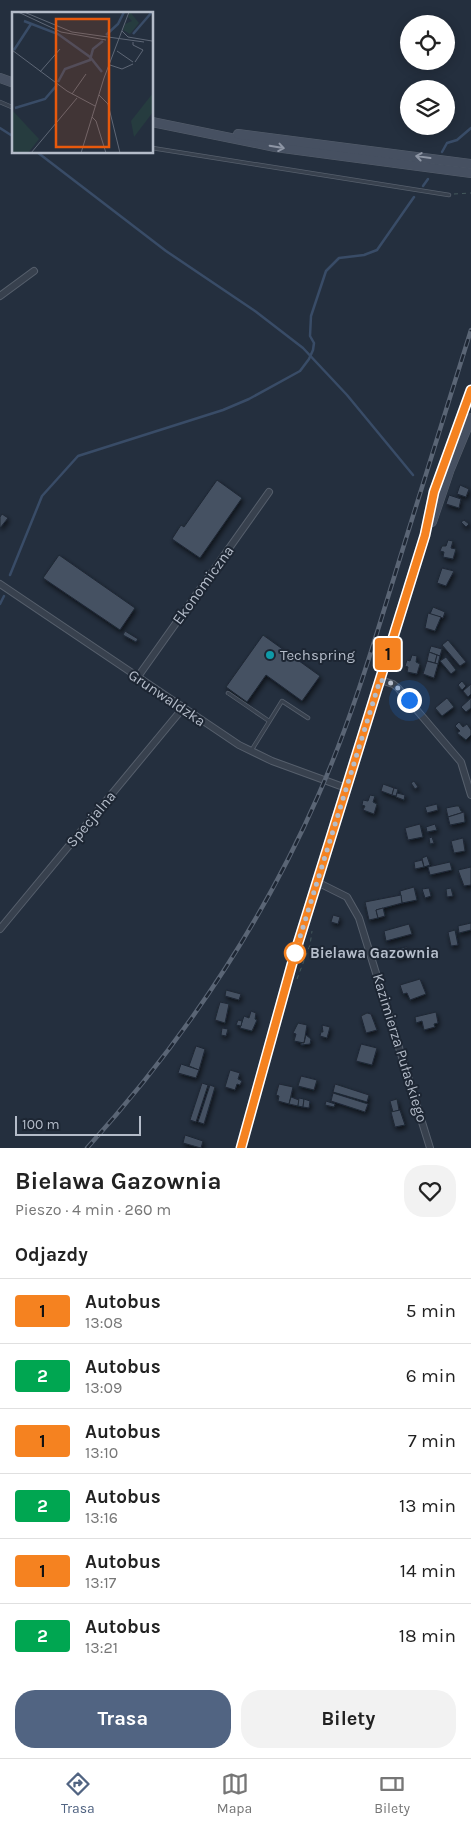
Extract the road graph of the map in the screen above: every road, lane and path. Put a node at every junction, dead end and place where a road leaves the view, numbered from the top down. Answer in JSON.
{"nodes":[{"id":1,"x":0,"y":78,"type":"edge"},
{"id":2,"x":12,"y":82,"type":"edge"},
{"id":3,"x":0,"y":102,"type":"edge"},
{"id":4,"x":12,"y":107,"type":"edge"},
{"id":5,"x":154,"y":122,"type":"edge"},
{"id":6,"x":195,"y":130,"type":"junction"},
{"id":7,"x":154,"y":148,"type":"edge"},
{"id":8,"x":471,"y":164,"type":"edge"},
{"id":9,"x":471,"y":174,"type":"edge"},
{"id":10,"x":471,"y":193,"type":"edge"},
{"id":11,"x":449,"y":195,"type":"joint"},
{"id":12,"x":34,"y":271,"type":"dead end"},
{"id":13,"x":0,"y":296,"type":"edge"},
{"id":14,"x":471,"y":390,"type":"edge"},
{"id":15,"x":467,"y":412,"type":"edge"},
{"id":16,"x":471,"y":418,"type":"edge"},
{"id":17,"x":269,"y":492,"type":"dead end"},
{"id":18,"x":425,"y":535,"type":"junction"},
{"id":19,"x":0,"y":584,"type":"edge"},
{"id":20,"x":137,"y":678,"type":"junction"},
{"id":21,"x":380,"y":680,"type":"junction"},
{"id":22,"x":228,"y":693,"type":"dead end"},
{"id":23,"x":183,"y":708,"type":"junction"},
{"id":24,"x":308,"y":718,"type":"dead end"},
{"id":25,"x":269,"y":721,"type":"junction"},
{"id":26,"x":250,"y":751,"type":"junction"},
{"id":27,"x":346,"y":788,"type":"junction"},
{"id":28,"x":471,"y":795,"type":"edge"},
{"id":29,"x":317,"y":882,"type":"junction"},
{"id":30,"x":0,"y":929,"type":"edge"},
{"id":31,"x":241,"y":1148,"type":"edge"},
{"id":32,"x":430,"y":1148,"type":"edge"}],
"edges":[{"from":1,"to":2,"type":"main road"},
{"from":3,"to":4,"type":"lane"},
{"from":5,"to":6,"type":"main road"},
{"from":8,"to":6,"type":"main road","one_way":true},
{"from":6,"to":9,"type":"main road","one_way":true},
{"from":7,"to":11,"type":"lane"},
{"from":10,"to":11,"type":"path"},
{"from":12,"to":13,"type":"street"},
{"from":14,"to":15,"type":"main road"},
{"from":15,"to":18,"type":"main road"},
{"from":16,"to":18,"type":"main road"},
{"from":17,"to":20,"type":"street","name":"Ekonomiczna"},
{"from":18,"to":21,"type":"main road"},
{"from":19,"to":20,"type":"street","name":"Grunwaldzka"},
{"from":20,"to":23,"type":"street","name":"Grunwaldzka"},
{"from":21,"to":27,"type":"main road"},
{"from":21,"to":28,"type":"street"},
{"from":22,"to":25,"type":"lane"},
{"from":23,"to":26,"type":"street","name":"Grunwaldzka"},
{"from":23,"to":30,"type":"street","name":"Specjalna"},
{"from":24,"to":25,"type":"lane"},
{"from":25,"to":26,"type":"lane"},
{"from":26,"to":27,"type":"street","name":"Grunwaldzka"},
{"from":27,"to":29,"type":"main road"},
{"from":29,"to":31,"type":"main road"},
{"from":29,"to":32,"type":"street","name":"Kazimierza Pułaskiego"}]}
